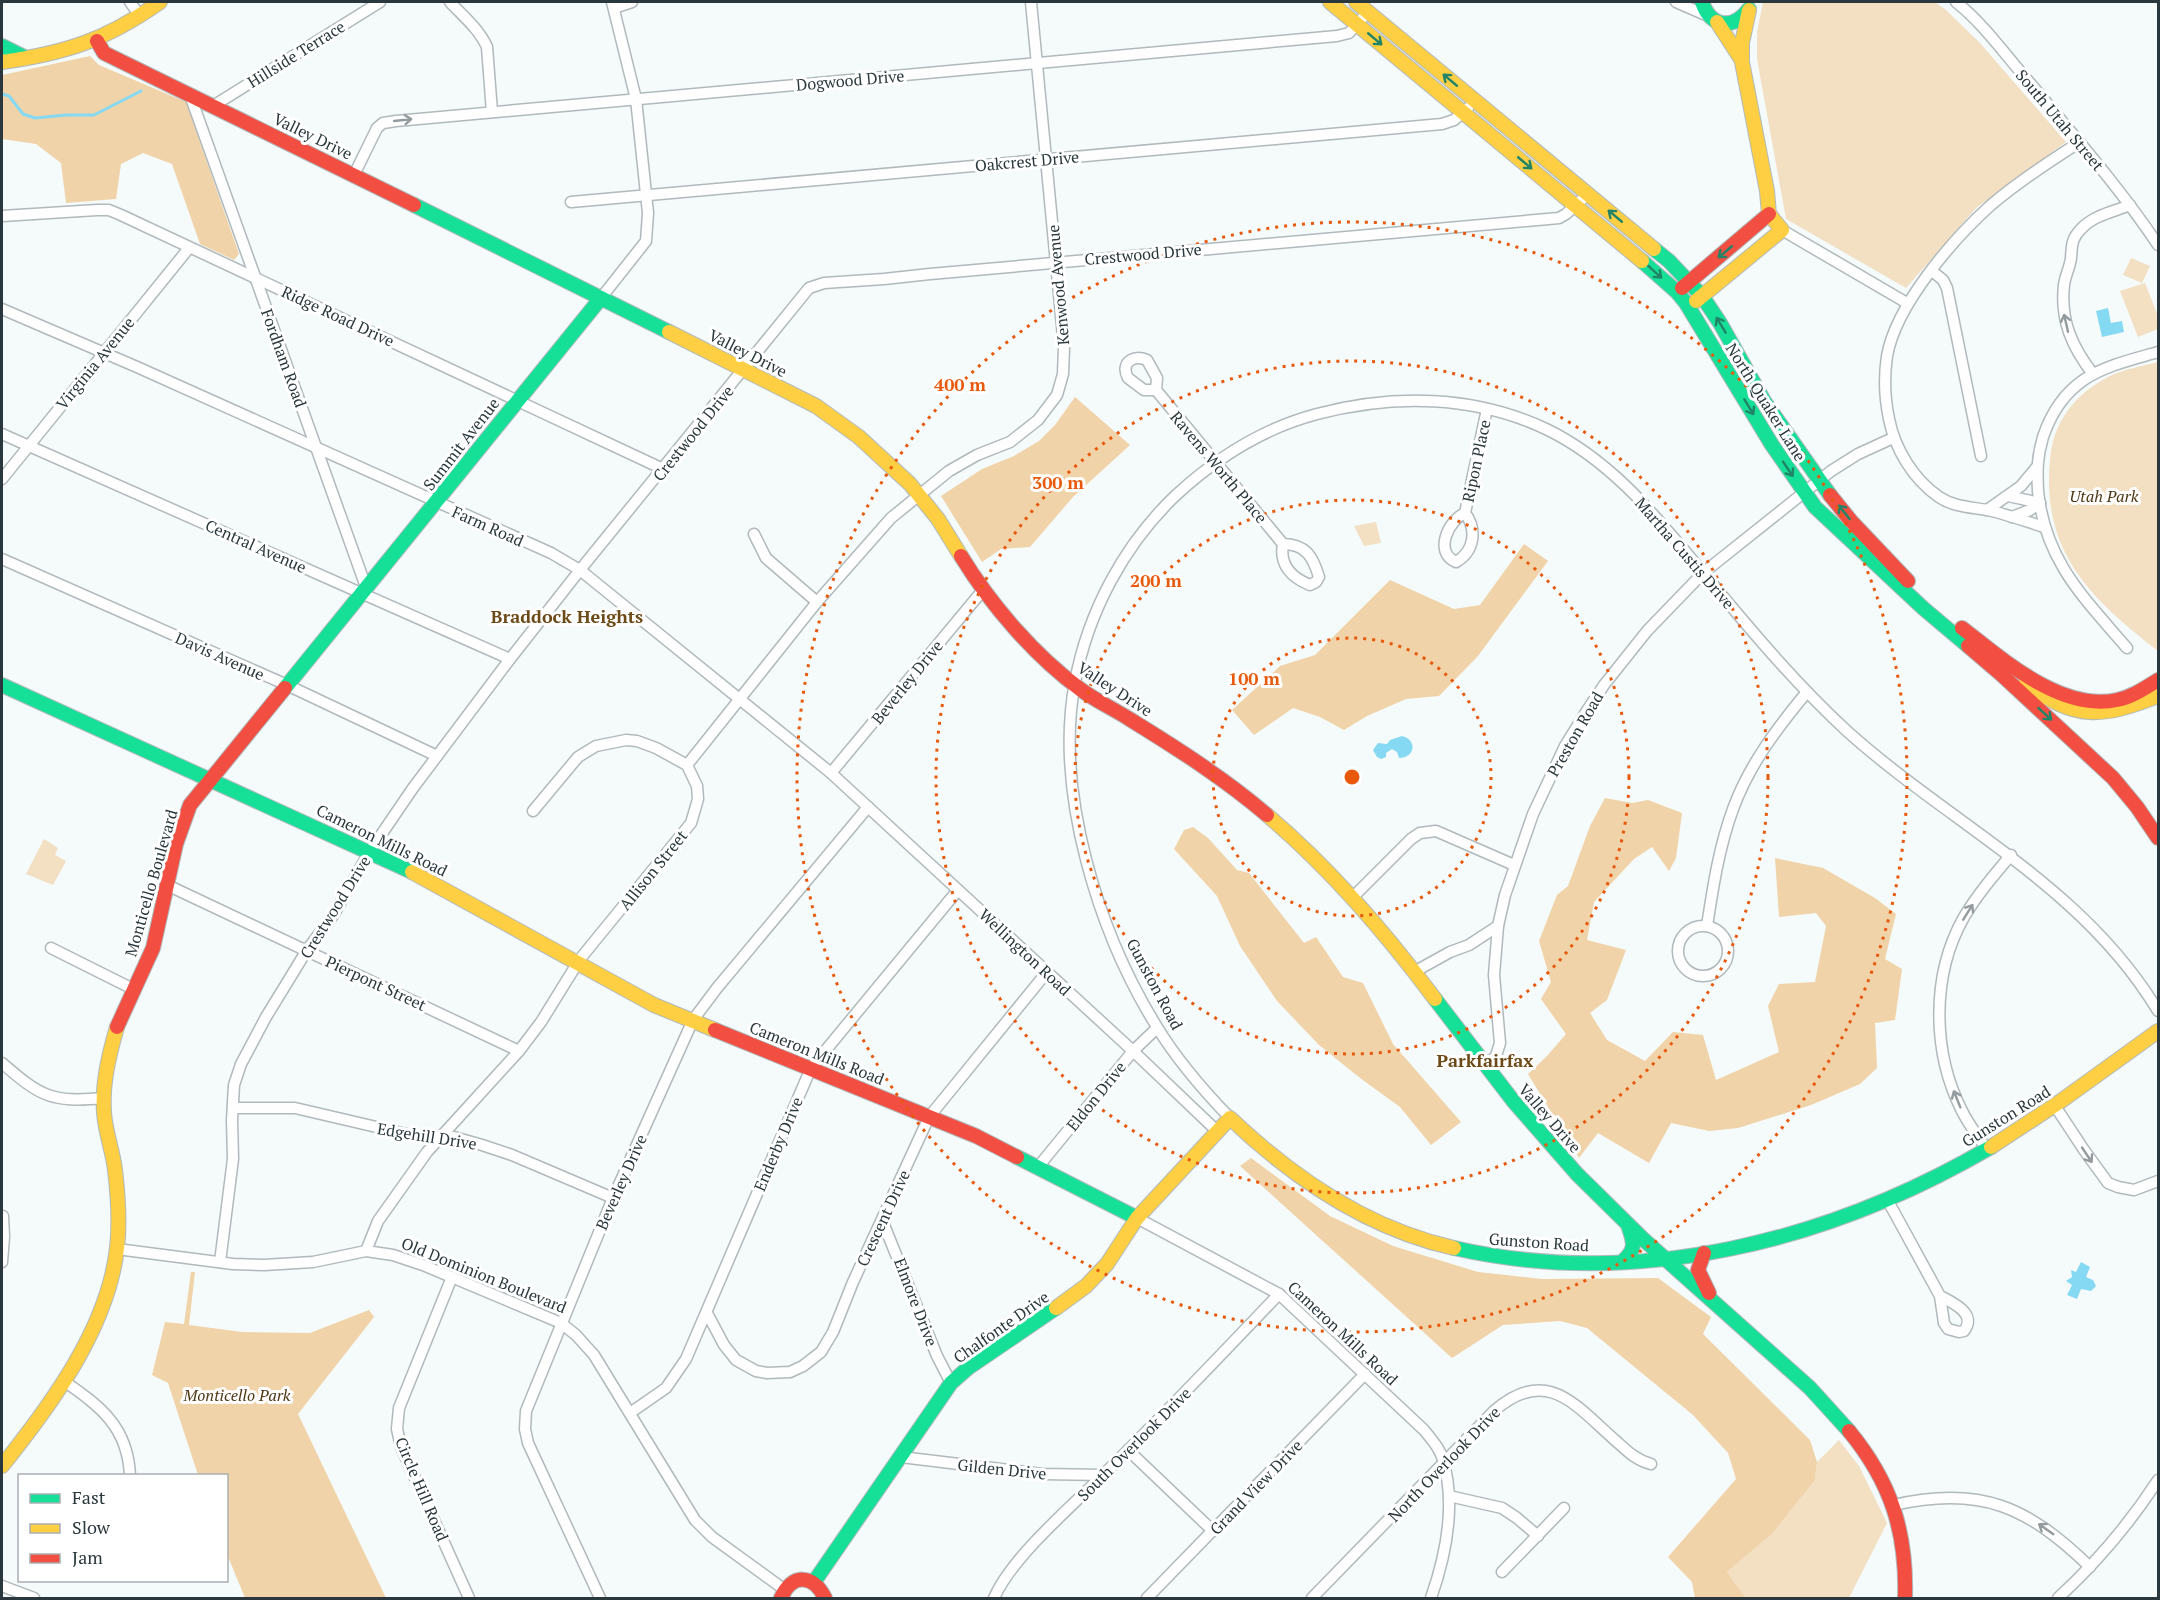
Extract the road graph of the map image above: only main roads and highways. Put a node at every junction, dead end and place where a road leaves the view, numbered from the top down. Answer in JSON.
{"nodes":[{"id":1,"x":160,"y":2,"type":"edge"},
{"id":2,"x":1330,"y":2,"type":"edge"},
{"id":3,"x":1356,"y":2,"type":"edge"},
{"id":4,"x":1702,"y":2,"type":"edge"},
{"id":5,"x":1750,"y":5,"type":"edge"},
{"id":6,"x":1713,"y":19,"type":"junction"},
{"id":7,"x":97,"y":41,"type":"junction"},
{"id":8,"x":2,"y":46,"type":"edge"},
{"id":9,"x":26,"y":58,"type":"junction"},
{"id":10,"x":2,"y":62,"type":"edge"},
{"id":11,"x":1742,"y":62,"type":"junction"},
{"id":12,"x":1769,"y":214,"type":"junction"},
{"id":13,"x":1689,"y":282,"type":"junction"},
{"id":14,"x":1677,"y":292,"type":"junction"},
{"id":15,"x":1702,"y":296,"type":"junction"},
{"id":16,"x":601,"y":298,"type":"junction"},
{"id":17,"x":1689,"y":307,"type":"junction"},
{"id":18,"x":1962,"y":628,"type":"junction"},
{"id":19,"x":2158,"y":680,"type":"edge"},
{"id":20,"x":2,"y":685,"type":"edge"},
{"id":21,"x":2158,"y":696,"type":"edge"},
{"id":22,"x":213,"y":779,"type":"junction"},
{"id":23,"x":2158,"y":838,"type":"edge"},
{"id":24,"x":2158,"y":1031,"type":"edge"},
{"id":25,"x":1230,"y":1118,"type":"joint"},
{"id":26,"x":1137,"y":1218,"type":"junction"},
{"id":27,"x":1625,"y":1220,"type":"junction"},
{"id":28,"x":1704,"y":1253,"type":"junction"},
{"id":29,"x":1666,"y":1260,"type":"junction"},
{"id":30,"x":1623,"y":1262,"type":"junction"},
{"id":31,"x":1715,"y":1304,"type":"junction"},
{"id":32,"x":2,"y":1466,"type":"edge"},
{"id":33,"x":814,"y":1582,"type":"junction"},
{"id":34,"x":783,"y":1594,"type":"edge"},
{"id":35,"x":825,"y":1599,"type":"edge"},
{"id":36,"x":1905,"y":1599,"type":"edge"}],
"edges":[{"from":1,"to":7,"type":"main road"},
{"from":2,"to":14,"type":"main road","name":"North Quaker Lane","one_way":true},
{"from":13,"to":3,"type":"main road","name":"North Quaker Lane","one_way":true},
{"from":4,"to":6,"type":"main road"},
{"from":5,"to":6,"type":"main road"},
{"from":5,"to":11,"type":"main road"},
{"from":6,"to":11,"type":"main road"},
{"from":7,"to":9,"type":"main road"},
{"from":7,"to":16,"type":"main road","name":"Valley Drive"},
{"from":8,"to":9,"type":"main road"},
{"from":9,"to":10,"type":"main road"},
{"from":11,"to":12,"type":"main road"},
{"from":12,"to":13,"type":"main road","one_way":true},
{"from":12,"to":15,"type":"main road"},
{"from":13,"to":14,"type":"main road"},
{"from":13,"to":15,"type":"main road","name":"North Quaker Lane"},
{"from":14,"to":17,"type":"main road","name":"North Quaker Lane"},
{"from":15,"to":17,"type":"main road"},
{"from":18,"to":15,"type":"main road","name":"North Quaker Lane","one_way":true},
{"from":16,"to":22,"type":"main road","name":"Summit Avenue"},
{"from":16,"to":27,"type":"main road","name":"Valley Drive"},
{"from":17,"to":23,"type":"main road","name":"North Quaker Lane","one_way":true},
{"from":18,"to":19,"type":"main road"},
{"from":18,"to":21,"type":"main road","name":"North Quaker Lane"},
{"from":20,"to":22,"type":"main road","name":"Cameron Mills Road"},
{"from":22,"to":26,"type":"main road","name":"Cameron Mills Road"},
{"from":22,"to":32,"type":"main road","name":"Monticello Boulevard"},
{"from":24,"to":28,"type":"main road","name":"Gunston Road"},
{"from":25,"to":26,"type":"main road","name":"Chalfonte Drive"},
{"from":25,"to":30,"type":"main road","name":"Gunston Road"},
{"from":26,"to":33,"type":"main road","name":"Chalfonte Drive"},
{"from":27,"to":29,"type":"main road","name":"Valley Drive"},
{"from":27,"to":30,"type":"main road"},
{"from":28,"to":29,"type":"main road","name":"Gunston Road"},
{"from":28,"to":31,"type":"main road"},
{"from":29,"to":30,"type":"main road","name":"Gunston Road"},
{"from":29,"to":31,"type":"main road","name":"Valley Drive"},
{"from":31,"to":36,"type":"main road","name":"Valley Drive"},
{"from":33,"to":34,"type":"main road","name":"Old Dominion Boulevard"},
{"from":33,"to":35,"type":"main road"}]}
